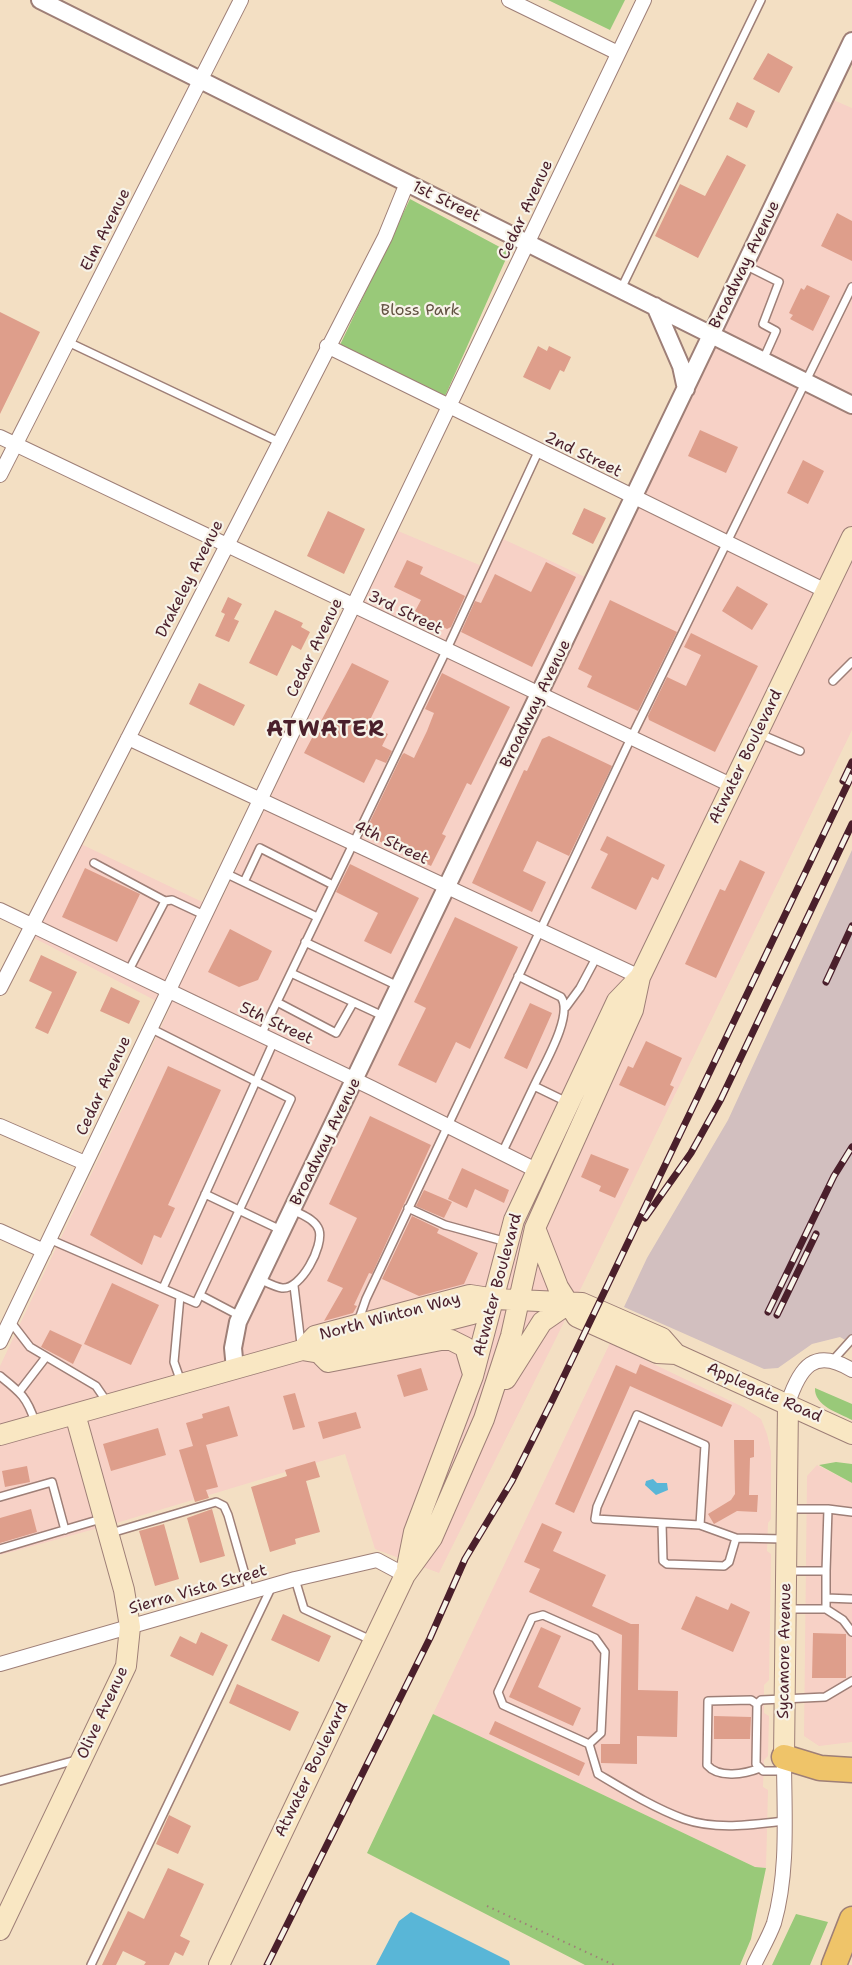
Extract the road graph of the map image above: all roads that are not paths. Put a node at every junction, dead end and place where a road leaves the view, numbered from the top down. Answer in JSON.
{"nodes":[{"id":1,"x":40,"y":0,"type":"edge"},
{"id":2,"x":241,"y":0,"type":"edge"},
{"id":3,"x":508,"y":0,"type":"edge"},
{"id":4,"x":644,"y":0,"type":"edge"},
{"id":5,"x":762,"y":0,"type":"edge"},
{"id":6,"x":852,"y":41,"type":"edge"},
{"id":7,"x":618,"y":53,"type":"junction"},
{"id":8,"x":201,"y":80,"type":"junction"},
{"id":9,"x":407,"y":183,"type":"junction"},
{"id":10,"x":528,"y":243,"type":"junction"},
{"id":11,"x":745,"y":265,"type":"junction"},
{"id":12,"x":852,"y":287,"type":"edge"},
{"id":13,"x":621,"y":289,"type":"junction"},
{"id":14,"x":655,"y":306,"type":"junction"},
{"id":15,"x":712,"y":335,"type":"junction"},
{"id":16,"x":68,"y":342,"type":"junction"},
{"id":17,"x":327,"y":346,"type":"junction"},
{"id":18,"x":763,"y":360,"type":"junction"},
{"id":19,"x":807,"y":382,"type":"junction"},
{"id":20,"x":686,"y":389,"type":"junction"},
{"id":21,"x":852,"y":405,"type":"edge"},
{"id":22,"x":450,"y":408,"type":"junction"},
{"id":23,"x":0,"y":437,"type":"edge"},
{"id":24,"x":279,"y":442,"type":"junction"},
{"id":25,"x":16,"y":444,"type":"junction"},
{"id":26,"x":538,"y":452,"type":"junction"},
{"id":27,"x":0,"y":475,"type":"edge"},
{"id":28,"x":634,"y":498,"type":"junction"},
{"id":29,"x":852,"y":537,"type":"edge"},
{"id":30,"x":726,"y":543,"type":"junction"},
{"id":31,"x":226,"y":545,"type":"junction"},
{"id":32,"x":826,"y":591,"type":"junction"},
{"id":33,"x":353,"y":607,"type":"junction"},
{"id":34,"x":446,"y":651,"type":"junction"},
{"id":35,"x":852,"y":662,"type":"edge"},
{"id":36,"x":833,"y":681,"type":"dead end"},
{"id":37,"x":539,"y":696,"type":"junction"},
{"id":38,"x":758,"y":733,"type":"junction"},
{"id":39,"x":128,"y":738,"type":"junction"},
{"id":40,"x":631,"y":738,"type":"junction"},
{"id":41,"x":800,"y":751,"type":"dead end"},
{"id":42,"x":733,"y":786,"type":"junction"},
{"id":43,"x":260,"y":799,"type":"junction"},
{"id":44,"x":352,"y":843,"type":"junction"},
{"id":45,"x":94,"y":863,"type":"dead end"},
{"id":46,"x":225,"y":873,"type":"junction"},
{"id":47,"x":244,"y":882,"type":"junction"},
{"id":48,"x":333,"y":885,"type":"junction"},
{"id":49,"x":447,"y":888,"type":"junction"},
{"id":50,"x":165,"y":901,"type":"junction"},
{"id":51,"x":0,"y":910,"type":"edge"},
{"id":52,"x":204,"y":915,"type":"junction"},
{"id":53,"x":317,"y":917,"type":"junction"},
{"id":54,"x":33,"y":926,"type":"junction"},
{"id":55,"x":539,"y":931,"type":"junction"},
{"id":56,"x":305,"y":942,"type":"junction"},
{"id":57,"x":596,"y":958,"type":"junction"},
{"id":58,"x":128,"y":972,"type":"junction"},
{"id":59,"x":291,"y":973,"type":"junction"},
{"id":60,"x":518,"y":976,"type":"junction"},
{"id":61,"x":639,"y":977,"type":"junction"},
{"id":62,"x":400,"y":987,"type":"junction"},
{"id":63,"x":0,"y":988,"type":"edge"},
{"id":64,"x":167,"y":991,"type":"junction"},
{"id":65,"x":277,"y":1002,"type":"junction"},
{"id":66,"x":353,"y":1002,"type":"junction"},
{"id":67,"x":566,"y":1007,"type":"junction"},
{"id":68,"x":385,"y":1017,"type":"junction"},
{"id":69,"x":150,"y":1028,"type":"junction"},
{"id":70,"x":268,"y":1038,"type":"junction"},
{"id":71,"x":355,"y":1080,"type":"junction"},
{"id":72,"x":255,"y":1081,"type":"junction"},
{"id":73,"x":534,"y":1086,"type":"junction"},
{"id":74,"x":568,"y":1102,"type":"junction"},
{"id":75,"x":0,"y":1126,"type":"edge"},
{"id":76,"x":446,"y":1126,"type":"junction"},
{"id":77,"x":502,"y":1153,"type":"junction"},
{"id":78,"x":86,"y":1164,"type":"junction"},
{"id":79,"x":536,"y":1170,"type":"junction"},
{"id":80,"x":205,"y":1194,"type":"junction"},
{"id":81,"x":408,"y":1208,"type":"junction"},
{"id":82,"x":239,"y":1210,"type":"junction"},
{"id":83,"x":293,"y":1210,"type":"junction"},
{"id":84,"x":535,"y":1228,"type":"junction"},
{"id":85,"x":0,"y":1231,"type":"edge"},
{"id":86,"x":282,"y":1231,"type":"junction"},
{"id":87,"x":507,"y":1242,"type":"junction"},
{"id":88,"x":46,"y":1245,"type":"junction"},
{"id":89,"x":259,"y":1279,"type":"junction"},
{"id":90,"x":294,"y":1286,"type":"junction"},
{"id":91,"x":163,"y":1288,"type":"junction"},
{"id":92,"x":200,"y":1295,"type":"junction"},
{"id":93,"x":180,"y":1296,"type":"junction"},
{"id":94,"x":496,"y":1299,"type":"junction"},
{"id":95,"x":521,"y":1299,"type":"junction"},
{"id":96,"x":568,"y":1304,"type":"junction"},
{"id":97,"x":241,"y":1317,"type":"junction"},
{"id":98,"x":10,"y":1321,"type":"junction"},
{"id":99,"x":358,"y":1324,"type":"junction"},
{"id":100,"x":852,"y":1339,"type":"edge"},
{"id":101,"x":0,"y":1340,"type":"edge"},
{"id":102,"x":311,"y":1351,"type":"junction"},
{"id":103,"x":46,"y":1358,"type":"junction"},
{"id":104,"x":834,"y":1359,"type":"junction"},
{"id":105,"x":235,"y":1369,"type":"junction"},
{"id":106,"x":852,"y":1370,"type":"edge"},
{"id":107,"x":0,"y":1376,"type":"edge"},
{"id":108,"x":473,"y":1376,"type":"junction"},
{"id":109,"x":182,"y":1384,"type":"junction"},
{"id":110,"x":19,"y":1392,"type":"junction"},
{"id":111,"x":788,"y":1403,"type":"junction"},
{"id":112,"x":108,"y":1404,"type":"junction"},
{"id":113,"x":489,"y":1407,"type":"junction"},
{"id":114,"x":75,"y":1414,"type":"junction"},
{"id":115,"x":36,"y":1425,"type":"junction"},
{"id":116,"x":852,"y":1434,"type":"edge"},
{"id":117,"x":0,"y":1435,"type":"edge"},
{"id":118,"x":0,"y":1497,"type":"edge"},
{"id":119,"x":787,"y":1509,"type":"junction"},
{"id":120,"x":828,"y":1509,"type":"junction"},
{"id":121,"x":852,"y":1512,"type":"edge"},
{"id":122,"x":662,"y":1523,"type":"junction"},
{"id":123,"x":700,"y":1525,"type":"junction"},
{"id":124,"x":106,"y":1526,"type":"junction"},
{"id":125,"x":65,"y":1530,"type":"junction"},
{"id":126,"x":736,"y":1538,"type":"junction"},
{"id":127,"x":786,"y":1539,"type":"junction"},
{"id":128,"x":0,"y":1549,"type":"edge"},
{"id":129,"x":826,"y":1571,"type":"junction"},
{"id":130,"x":786,"y":1572,"type":"junction"},
{"id":131,"x":405,"y":1575,"type":"junction"},
{"id":132,"x":295,"y":1579,"type":"junction"},
{"id":133,"x":272,"y":1586,"type":"junction"},
{"id":134,"x":250,"y":1592,"type":"junction"},
{"id":135,"x":826,"y":1598,"type":"junction"},
{"id":136,"x":852,"y":1599,"type":"edge"},
{"id":137,"x":786,"y":1609,"type":"junction"},
{"id":138,"x":825,"y":1609,"type":"junction"},
{"id":139,"x":130,"y":1627,"type":"junction"},
{"id":140,"x":852,"y":1632,"type":"edge"},
{"id":141,"x":373,"y":1641,"type":"junction"},
{"id":142,"x":0,"y":1664,"type":"edge"},
{"id":143,"x":852,"y":1681,"type":"edge"},
{"id":144,"x":785,"y":1699,"type":"junction"},
{"id":145,"x":757,"y":1704,"type":"junction"},
{"id":146,"x":589,"y":1744,"type":"junction"},
{"id":147,"x":852,"y":1753,"type":"edge"},
{"id":148,"x":82,"y":1759,"type":"junction"},
{"id":149,"x":784,"y":1764,"type":"junction"},
{"id":150,"x":760,"y":1768,"type":"junction"},
{"id":151,"x":852,"y":1770,"type":"edge"},
{"id":152,"x":0,"y":1781,"type":"edge"},
{"id":153,"x":784,"y":1821,"type":"junction"},
{"id":154,"x":852,"y":1919,"type":"edge"},
{"id":155,"x":0,"y":1930,"type":"edge"},
{"id":156,"x":852,"y":1935,"type":"edge"},
{"id":157,"x":91,"y":1965,"type":"edge"},
{"id":158,"x":219,"y":1965,"type":"edge"},
{"id":159,"x":754,"y":1965,"type":"edge"},
{"id":160,"x":836,"y":1965,"type":"edge"}],
"edges":[{"from":1,"to":8,"type":"street","name":"1st Street"},
{"from":2,"to":8,"type":"street","name":"Elm Avenue"},
{"from":3,"to":7,"type":"street"},
{"from":4,"to":7,"type":"street","name":"Cedar Avenue"},
{"from":5,"to":13,"type":"lane"},
{"from":6,"to":11,"type":"street","name":"Broadway Avenue"},
{"from":7,"to":10,"type":"street","name":"Cedar Avenue"},
{"from":8,"to":9,"type":"street","name":"1st Street"},
{"from":8,"to":16,"type":"street","name":"Elm Avenue"},
{"from":9,"to":10,"type":"street","name":"1st Street"},
{"from":9,"to":17,"type":"street","name":"Drakeley Avenue"},
{"from":10,"to":13,"type":"street","name":"1st Street"},
{"from":10,"to":22,"type":"street","name":"Cedar Avenue"},
{"from":11,"to":15,"type":"street","name":"Broadway Avenue"},
{"from":11,"to":18,"type":"lane"},
{"from":12,"to":19,"type":"lane"},
{"from":13,"to":14,"type":"street","name":"1st Street"},
{"from":14,"to":15,"type":"street","name":"1st Street"},
{"from":14,"to":20,"type":"street"},
{"from":15,"to":18,"type":"street","name":"1st Street"},
{"from":15,"to":20,"type":"street","name":"Broadway Avenue"},
{"from":16,"to":24,"type":"lane"},
{"from":16,"to":25,"type":"street","name":"Elm Avenue"},
{"from":17,"to":22,"type":"street","name":"2nd Street"},
{"from":17,"to":24,"type":"street","name":"Drakeley Avenue"},
{"from":18,"to":19,"type":"street","name":"1st Street"},
{"from":19,"to":21,"type":"street","name":"1st Street"},
{"from":19,"to":30,"type":"lane"},
{"from":20,"to":28,"type":"street","name":"Broadway Avenue"},
{"from":22,"to":26,"type":"street","name":"2nd Street"},
{"from":22,"to":33,"type":"street","name":"Cedar Avenue"},
{"from":23,"to":25,"type":"street","name":"3rd Street"},
{"from":24,"to":31,"type":"street","name":"Drakeley Avenue"},
{"from":25,"to":27,"type":"street","name":"Elm Avenue"},
{"from":25,"to":31,"type":"street","name":"3rd Street"},
{"from":26,"to":28,"type":"street","name":"2nd Street"},
{"from":26,"to":34,"type":"lane"},
{"from":28,"to":30,"type":"street","name":"2nd Street"},
{"from":28,"to":37,"type":"street","name":"Broadway Avenue"},
{"from":29,"to":32,"type":"main road","name":"Atwater Boulevard"},
{"from":30,"to":32,"type":"street","name":"2nd Street"},
{"from":30,"to":40,"type":"lane"},
{"from":31,"to":33,"type":"street","name":"3rd Street"},
{"from":31,"to":39,"type":"street","name":"Drakeley Avenue"},
{"from":32,"to":38,"type":"main road","name":"Atwater Boulevard"},
{"from":33,"to":34,"type":"street","name":"3rd Street"},
{"from":33,"to":43,"type":"street","name":"Cedar Avenue"},
{"from":34,"to":37,"type":"street","name":"3rd Street"},
{"from":34,"to":44,"type":"lane"},
{"from":35,"to":36,"type":"lane"},
{"from":37,"to":40,"type":"street","name":"3rd Street"},
{"from":37,"to":49,"type":"street","name":"Broadway Avenue"},
{"from":38,"to":41,"type":"lane"},
{"from":38,"to":42,"type":"main road","name":"Atwater Boulevard"},
{"from":39,"to":43,"type":"street","name":"4th Street"},
{"from":39,"to":54,"type":"street","name":"Drakeley Avenue"},
{"from":40,"to":42,"type":"street","name":"3rd Street"},
{"from":40,"to":55,"type":"lane"},
{"from":42,"to":61,"type":"main road","name":"Atwater Boulevard"},
{"from":43,"to":44,"type":"street","name":"4th Street"},
{"from":43,"to":46,"type":"street","name":"Cedar Avenue"},
{"from":44,"to":48,"type":"lane"},
{"from":44,"to":49,"type":"street","name":"4th Street"},
{"from":45,"to":50,"type":"lane"},
{"from":46,"to":47,"type":"lane"},
{"from":46,"to":52,"type":"street","name":"Cedar Avenue"},
{"from":47,"to":48,"type":"lane"},
{"from":47,"to":53,"type":"lane"},
{"from":48,"to":53,"type":"lane"},
{"from":49,"to":55,"type":"street","name":"4th Street"},
{"from":49,"to":62,"type":"street","name":"Broadway Avenue"},
{"from":50,"to":52,"type":"lane"},
{"from":50,"to":58,"type":"lane"},
{"from":51,"to":54,"type":"street","name":"5th Street"},
{"from":52,"to":64,"type":"street","name":"Cedar Avenue"},
{"from":53,"to":56,"type":"lane"},
{"from":54,"to":58,"type":"street","name":"5th Street"},
{"from":54,"to":63,"type":"street","name":"Drakeley Avenue"},
{"from":55,"to":57,"type":"street","name":"4th Street"},
{"from":55,"to":60,"type":"lane"},
{"from":56,"to":59,"type":"lane"},
{"from":56,"to":62,"type":"lane"},
{"from":57,"to":61,"type":"street","name":"4th Street"},
{"from":57,"to":67,"type":"lane"},
{"from":58,"to":64,"type":"street","name":"5th Street"},
{"from":59,"to":65,"type":"lane"},
{"from":59,"to":66,"type":"lane"},
{"from":60,"to":67,"type":"lane"},
{"from":60,"to":76,"type":"lane"},
{"from":61,"to":74,"type":"main road","name":"Atwater Boulevard"},
{"from":61,"to":84,"type":"main road","name":"Atwater Boulevard"},
{"from":62,"to":68,"type":"street","name":"Broadway Avenue"},
{"from":64,"to":69,"type":"street","name":"Cedar Avenue"},
{"from":64,"to":70,"type":"street","name":"5th Street"},
{"from":65,"to":66,"type":"lane"},
{"from":65,"to":70,"type":"lane"},
{"from":66,"to":68,"type":"lane"},
{"from":67,"to":73,"type":"lane"},
{"from":68,"to":71,"type":"street","name":"Broadway Avenue"},
{"from":69,"to":72,"type":"lane"},
{"from":69,"to":78,"type":"street","name":"Cedar Avenue"},
{"from":70,"to":71,"type":"street","name":"5th Street"},
{"from":70,"to":72,"type":"lane"},
{"from":71,"to":76,"type":"street","name":"5th Street"},
{"from":71,"to":83,"type":"street","name":"Broadway Avenue"},
{"from":72,"to":80,"type":"lane"},
{"from":72,"to":82,"type":"lane"},
{"from":73,"to":74,"type":"lane"},
{"from":73,"to":77,"type":"lane"},
{"from":74,"to":79,"type":"main road","name":"Atwater Boulevard"},
{"from":75,"to":78,"type":"street"},
{"from":76,"to":77,"type":"street","name":"5th Street"},
{"from":76,"to":81,"type":"lane"},
{"from":77,"to":79,"type":"street","name":"5th Street"},
{"from":78,"to":88,"type":"street","name":"Cedar Avenue"},
{"from":79,"to":87,"type":"main road","name":"Atwater Boulevard"},
{"from":80,"to":82,"type":"lane"},
{"from":80,"to":91,"type":"lane"},
{"from":81,"to":87,"type":"lane"},
{"from":81,"to":99,"type":"lane"},
{"from":82,"to":86,"type":"lane"},
{"from":82,"to":92,"type":"lane"},
{"from":83,"to":86,"type":"street","name":"Broadway Avenue"},
{"from":83,"to":90,"type":"lane"},
{"from":84,"to":95,"type":"main road","name":"Atwater Boulevard"},
{"from":84,"to":96,"type":"main road"},
{"from":85,"to":88,"type":"street"},
{"from":86,"to":89,"type":"street","name":"Broadway Avenue"},
{"from":87,"to":94,"type":"main road","name":"Atwater Boulevard"},
{"from":88,"to":91,"type":"lane"},
{"from":88,"to":98,"type":"street","name":"Cedar Avenue"},
{"from":89,"to":90,"type":"lane"},
{"from":89,"to":97,"type":"street","name":"Broadway Avenue"},
{"from":90,"to":102,"type":"lane"},
{"from":91,"to":93,"type":"lane"},
{"from":92,"to":93,"type":"lane"},
{"from":92,"to":97,"type":"lane"},
{"from":93,"to":109,"type":"lane"},
{"from":94,"to":95,"type":"main road","name":"Applegate Road"},
{"from":94,"to":99,"type":"main road","name":"North Winton Way"},
{"from":94,"to":102,"type":"main road","name":"North Winton Way"},
{"from":94,"to":108,"type":"main road","name":"Atwater Boulevard"},
{"from":95,"to":96,"type":"main road","name":"Applegate Road"},
{"from":95,"to":113,"type":"main road","name":"Atwater Boulevard"},
{"from":96,"to":111,"type":"main road","name":"Applegate Road"},
{"from":96,"to":113,"type":"main road"},
{"from":97,"to":105,"type":"street","name":"Broadway Avenue"},
{"from":98,"to":101,"type":"street","name":"Cedar Avenue"},
{"from":98,"to":103,"type":"lane"},
{"from":99,"to":102,"type":"main road","name":"North Winton Way"},
{"from":100,"to":104,"type":"lane"},
{"from":102,"to":105,"type":"main road","name":"North Winton Way"},
{"from":102,"to":108,"type":"main road"},
{"from":103,"to":110,"type":"lane"},
{"from":103,"to":112,"type":"lane"},
{"from":104,"to":106,"type":"street"},
{"from":104,"to":111,"type":"street","name":"Sycamore Avenue"},
{"from":105,"to":109,"type":"main road","name":"North Winton Way"},
{"from":107,"to":110,"type":"lane"},
{"from":108,"to":131,"type":"main road","name":"Atwater Boulevard"},
{"from":109,"to":112,"type":"main road","name":"North Winton Way"},
{"from":110,"to":115,"type":"lane"},
{"from":111,"to":116,"type":"main road","name":"Applegate Road"},
{"from":111,"to":119,"type":"main road","name":"Sycamore Avenue"},
{"from":112,"to":114,"type":"main road","name":"North Winton Way"},
{"from":113,"to":131,"type":"main road","name":"Atwater Boulevard"},
{"from":114,"to":115,"type":"main road","name":"North Winton Way"},
{"from":114,"to":124,"type":"main road","name":"Olive Avenue"},
{"from":115,"to":117,"type":"main road","name":"North Winton Way"},
{"from":118,"to":125,"type":"lane"},
{"from":119,"to":120,"type":"lane"},
{"from":119,"to":127,"type":"main road","name":"Sycamore Avenue"},
{"from":120,"to":121,"type":"lane"},
{"from":120,"to":129,"type":"lane"},
{"from":122,"to":123,"type":"lane"},
{"from":122,"to":123,"type":"lane"},
{"from":122,"to":126,"type":"lane"},
{"from":123,"to":126,"type":"lane"},
{"from":124,"to":125,"type":"lane"},
{"from":124,"to":134,"type":"lane"},
{"from":124,"to":139,"type":"main road","name":"Olive Avenue"},
{"from":125,"to":128,"type":"lane"},
{"from":126,"to":127,"type":"lane"},
{"from":127,"to":130,"type":"main road","name":"Sycamore Avenue"},
{"from":129,"to":130,"type":"lane"},
{"from":129,"to":135,"type":"lane"},
{"from":130,"to":137,"type":"main road","name":"Sycamore Avenue"},
{"from":131,"to":132,"type":"street","name":"Sierra Vista Street"},
{"from":131,"to":141,"type":"main road","name":"Atwater Boulevard"},
{"from":132,"to":133,"type":"street","name":"Sierra Vista Street"},
{"from":132,"to":141,"type":"lane"},
{"from":133,"to":134,"type":"street","name":"Sierra Vista Street"},
{"from":133,"to":157,"type":"lane"},
{"from":134,"to":139,"type":"street","name":"Sierra Vista Street"},
{"from":135,"to":136,"type":"lane"},
{"from":135,"to":138,"type":"lane"},
{"from":137,"to":138,"type":"lane"},
{"from":137,"to":144,"type":"main road","name":"Sycamore Avenue"},
{"from":138,"to":140,"type":"lane"},
{"from":139,"to":142,"type":"street","name":"Sierra Vista Street"},
{"from":139,"to":148,"type":"main road","name":"Olive Avenue"},
{"from":141,"to":158,"type":"main road","name":"Atwater Boulevard"},
{"from":143,"to":144,"type":"lane"},
{"from":144,"to":145,"type":"lane"},
{"from":144,"to":149,"type":"main road","name":"Sycamore Avenue"},
{"from":145,"to":150,"type":"lane"},
{"from":145,"to":150,"type":"lane"},
{"from":146,"to":146,"type":"lane"},
{"from":146,"to":153,"type":"lane"},
{"from":147,"to":149,"type":"highway"},
{"from":148,"to":152,"type":"lane"},
{"from":148,"to":155,"type":"main road","name":"Olive Avenue"},
{"from":149,"to":150,"type":"lane"},
{"from":149,"to":151,"type":"highway"},
{"from":149,"to":153,"type":"street","name":"Sycamore Avenue"},
{"from":153,"to":159,"type":"street","name":"Sycamore Avenue"},
{"from":154,"to":160,"type":"highway"},
{"from":156,"to":160,"type":"highway"}]}
